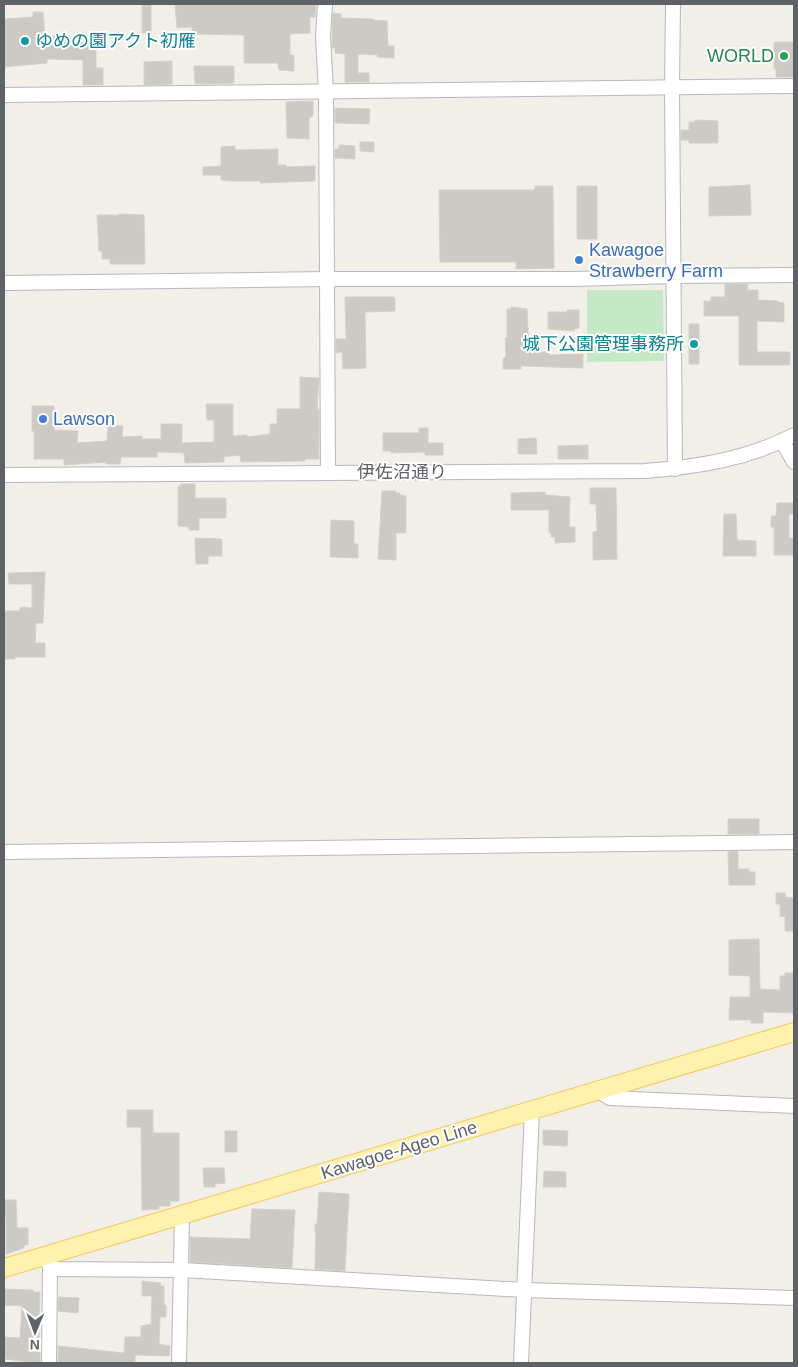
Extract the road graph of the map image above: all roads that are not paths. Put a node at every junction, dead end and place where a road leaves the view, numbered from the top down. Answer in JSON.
{"nodes":[{"id":1,"x":326,"y":4,"type":"edge"},
{"id":2,"x":673,"y":4,"type":"edge"},
{"id":3,"x":794,"y":86,"type":"edge"},
{"id":4,"x":672,"y":87,"type":"junction"},
{"id":5,"x":326,"y":91,"type":"junction"},
{"id":6,"x":4,"y":95,"type":"edge"},
{"id":7,"x":794,"y":275,"type":"edge"},
{"id":8,"x":673,"y":276,"type":"junction"},
{"id":9,"x":327,"y":279,"type":"junction"},
{"id":10,"x":4,"y":283,"type":"edge"},
{"id":11,"x":788,"y":438,"type":"edge"},
{"id":12,"x":794,"y":462,"type":"edge"},
{"id":13,"x":675,"y":469,"type":"junction"},
{"id":14,"x":328,"y":472,"type":"junction"},
{"id":15,"x":4,"y":475,"type":"edge"},
{"id":16,"x":794,"y":842,"type":"edge"},
{"id":17,"x":4,"y":852,"type":"edge"},
{"id":18,"x":794,"y":1032,"type":"edge"},
{"id":19,"x":598,"y":1091,"type":"junction"},
{"id":20,"x":794,"y":1106,"type":"edge"},
{"id":21,"x":532,"y":1110,"type":"junction"},
{"id":22,"x":182,"y":1216,"type":"junction"},
{"id":23,"x":50,"y":1261,"type":"junction"},
{"id":24,"x":4,"y":1268,"type":"edge"},
{"id":25,"x":182,"y":1270,"type":"junction"},
{"id":26,"x":524,"y":1290,"type":"junction"},
{"id":27,"x":794,"y":1298,"type":"edge"},
{"id":28,"x":49,"y":1363,"type":"edge"},
{"id":29,"x":179,"y":1363,"type":"edge"},
{"id":30,"x":521,"y":1363,"type":"edge"}],
"edges":[{"from":1,"to":5,"type":"street"},
{"from":2,"to":4,"type":"street"},
{"from":3,"to":4,"type":"street"},
{"from":4,"to":5,"type":"street"},
{"from":4,"to":8,"type":"street"},
{"from":5,"to":6,"type":"street"},
{"from":5,"to":9,"type":"street"},
{"from":7,"to":8,"type":"street"},
{"from":8,"to":9,"type":"street"},
{"from":8,"to":13,"type":"street"},
{"from":9,"to":10,"type":"street"},
{"from":9,"to":14,"type":"street"},
{"from":11,"to":12,"type":"street"},
{"from":11,"to":13,"type":"street","name":"伊佐沼通り"},
{"from":13,"to":14,"type":"street","name":"伊佐沼通り"},
{"from":14,"to":15,"type":"street","name":"伊佐沼通り"},
{"from":16,"to":17,"type":"street"},
{"from":18,"to":19,"type":"main road","name":"Kawagoe-Ageo Line"},
{"from":19,"to":20,"type":"street"},
{"from":19,"to":21,"type":"main road","name":"Kawagoe-Ageo Line"},
{"from":21,"to":22,"type":"main road","name":"Kawagoe-Ageo Line"},
{"from":21,"to":26,"type":"street"},
{"from":22,"to":23,"type":"main road","name":"Kawagoe-Ageo Line"},
{"from":22,"to":25,"type":"street"},
{"from":23,"to":24,"type":"main road","name":"Kawagoe-Ageo Line"},
{"from":23,"to":25,"type":"street"},
{"from":23,"to":28,"type":"street"},
{"from":25,"to":26,"type":"street"},
{"from":25,"to":29,"type":"street"},
{"from":26,"to":27,"type":"street"},
{"from":26,"to":30,"type":"street"}]}
